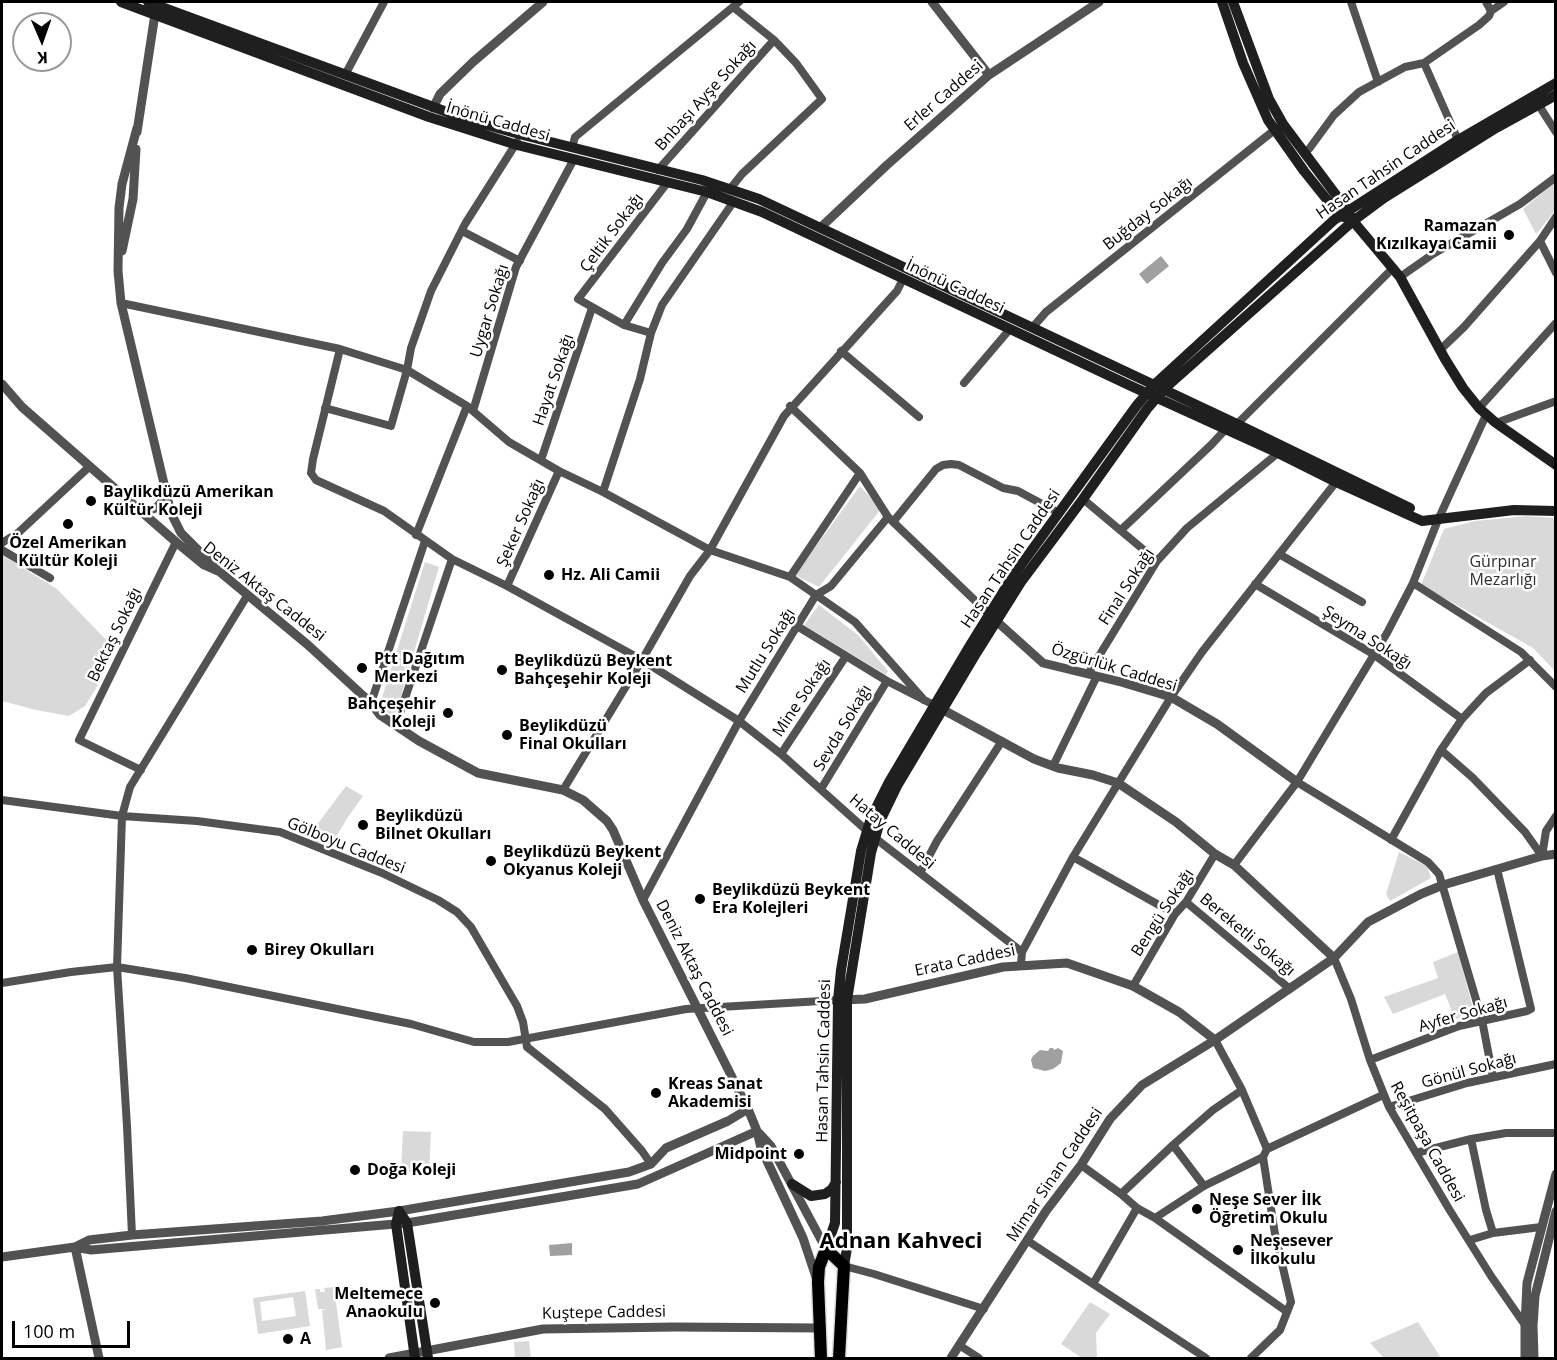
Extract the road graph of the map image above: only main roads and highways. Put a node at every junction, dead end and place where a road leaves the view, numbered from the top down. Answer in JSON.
{"nodes":[{"id":1,"x":121,"y":2,"type":"edge"},
{"id":2,"x":1222,"y":2,"type":"edge"},
{"id":3,"x":1233,"y":2,"type":"edge"},
{"id":4,"x":152,"y":6,"type":"edge"},
{"id":5,"x":1556,"y":83,"type":"edge"},
{"id":6,"x":1556,"y":95,"type":"edge"},
{"id":7,"x":390,"y":97,"type":"junction"},
{"id":8,"x":465,"y":123,"type":"junction"},
{"id":9,"x":1279,"y":127,"type":"junction"},
{"id":10,"x":573,"y":153,"type":"junction"},
{"id":11,"x":668,"y":177,"type":"junction"},
{"id":12,"x":1347,"y":216,"type":"junction"},
{"id":13,"x":818,"y":233,"type":"junction"},
{"id":14,"x":905,"y":275,"type":"junction"},
{"id":15,"x":1155,"y":391,"type":"junction"},
{"id":16,"x":1556,"y":465,"type":"edge"},
{"id":17,"x":1556,"y":511,"type":"edge"},
{"id":18,"x":1436,"y":520,"type":"junction"},
{"id":19,"x":993,"y":618,"type":"junction"},
{"id":20,"x":842,"y":1000,"type":"junction"},
{"id":21,"x":836,"y":1182,"type":"junction"},
{"id":22,"x":792,"y":1184,"type":"road end"},
{"id":23,"x":826,"y":1249,"type":"junction"},
{"id":24,"x":844,"y":1266,"type":"junction"},
{"id":25,"x":428,"y":1355,"type":"edge"},
{"id":26,"x":415,"y":1357,"type":"edge"},
{"id":27,"x":821,"y":1359,"type":"edge"},
{"id":28,"x":839,"y":1359,"type":"edge"}],
"edges":[{"from":1,"to":4,"type":"main road"},
{"from":2,"to":9,"type":"main road"},
{"from":3,"to":9,"type":"main road"},
{"from":4,"to":7,"type":"main road"},
{"from":5,"to":12,"type":"main road","name":"Hasan Tahsin Caddesi"},
{"from":6,"to":12,"type":"main road","name":"Hasan Tahsin Caddesi"},
{"from":7,"to":8,"type":"main road","name":"İnönü Caddesi"},
{"from":7,"to":8,"type":"main road"},
{"from":8,"to":10,"type":"main road"},
{"from":9,"to":12,"type":"main road"},
{"from":10,"to":11,"type":"main road"},
{"from":10,"to":11,"type":"main road"},
{"from":11,"to":13,"type":"main road"},
{"from":11,"to":13,"type":"main road"},
{"from":12,"to":15,"type":"main road","name":"Hasan Tahsin Caddesi"},
{"from":12,"to":16,"type":"main road"},
{"from":13,"to":14,"type":"main road"},
{"from":14,"to":15,"type":"main road","name":"İnönü Caddesi"},
{"from":14,"to":15,"type":"main road"},
{"from":15,"to":18,"type":"main road","name":"İnönü Caddesi"},
{"from":15,"to":18,"type":"main road","name":"İnönü Caddesi"},
{"from":15,"to":19,"type":"main road","name":"Hasan Tahsin Caddesi"},
{"from":15,"to":19,"type":"main road","name":"Hasan Tahsin Caddesi"},
{"from":17,"to":18,"type":"main road"},
{"from":19,"to":20,"type":"main road","name":"Hasan Tahsin Caddesi"},
{"from":20,"to":21,"type":"main road","name":"Hasan Tahsin Caddesi"},
{"from":20,"to":24,"type":"main road"},
{"from":21,"to":22,"type":"main road"},
{"from":21,"to":23,"type":"main road","name":"Hasan Tahsin Caddesi"},
{"from":23,"to":24,"type":"main road"},
{"from":23,"to":27,"type":"main road"},
{"from":24,"to":28,"type":"main road"},
{"from":25,"to":26,"type":"main road"}]}
